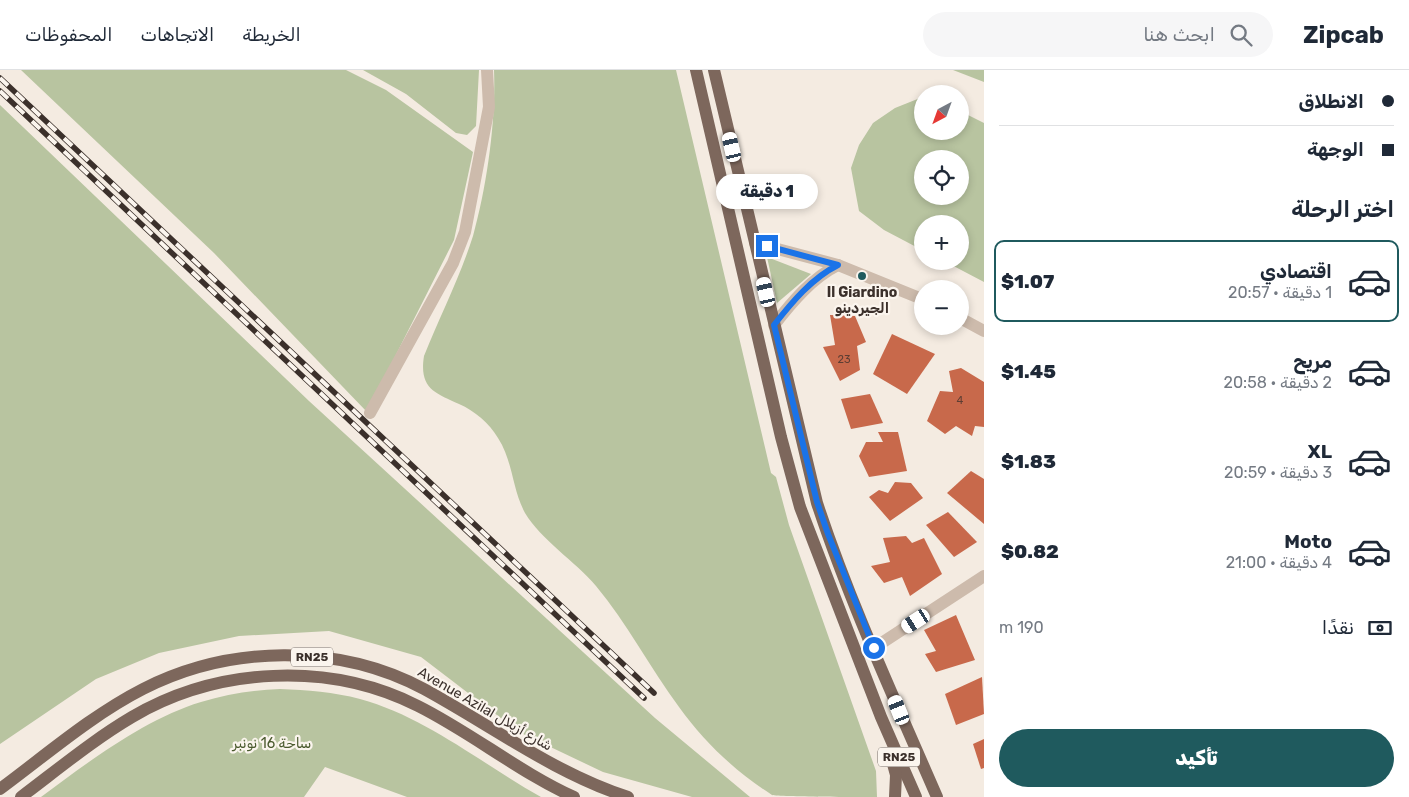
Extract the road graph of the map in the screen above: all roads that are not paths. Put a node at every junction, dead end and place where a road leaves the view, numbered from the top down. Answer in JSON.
{"nodes":[{"id":1,"x":486,"y":70,"type":"edge"},
{"id":2,"x":696,"y":70,"type":"edge"},
{"id":3,"x":714,"y":70,"type":"edge"},
{"id":4,"x":755,"y":243,"type":"junction"},
{"id":5,"x":838,"y":265,"type":"junction"},
{"id":6,"x":914,"y":296,"type":"edge"},
{"id":7,"x":969,"y":322,"type":"edge"},
{"id":8,"x":774,"y":325,"type":"junction"},
{"id":9,"x":984,"y":330,"type":"edge"},
{"id":10,"x":370,"y":414,"type":"dead end"},
{"id":11,"x":984,"y":576,"type":"edge"},
{"id":12,"x":874,"y":648,"type":"junction"},
{"id":13,"x":888,"y":732,"type":"junction"},
{"id":14,"x":0,"y":789,"type":"edge"},
{"id":15,"x":21,"y":797,"type":"edge"},
{"id":16,"x":574,"y":797,"type":"edge"},
{"id":17,"x":628,"y":797,"type":"edge"},
{"id":18,"x":895,"y":797,"type":"edge"},
{"id":19,"x":916,"y":797,"type":"edge"},
{"id":20,"x":937,"y":797,"type":"edge"}],
"edges":[{"from":1,"to":10,"type":"street"},
{"from":2,"to":13,"type":"main road","number":"RN25"},
{"from":3,"to":4,"type":"main road","number":"RN25"},
{"from":4,"to":5,"type":"street"},
{"from":4,"to":8,"type":"main road","number":"RN25"},
{"from":5,"to":6,"type":"street"},
{"from":5,"to":8,"type":"street"},
{"from":7,"to":9,"type":"street"},
{"from":8,"to":12,"type":"main road","number":"RN25"},
{"from":11,"to":12,"type":"street"},
{"from":12,"to":20,"type":"main road","number":"RN25"},
{"from":13,"to":18,"type":"main road","number":"RN25"},
{"from":13,"to":19,"type":"main road","number":"RN25"},
{"from":14,"to":17,"type":"main road","name":"Avenue Azilal شارع أزيلال","number":"RN25"},
{"from":15,"to":16,"type":"main road","number":"RN25"}]}
